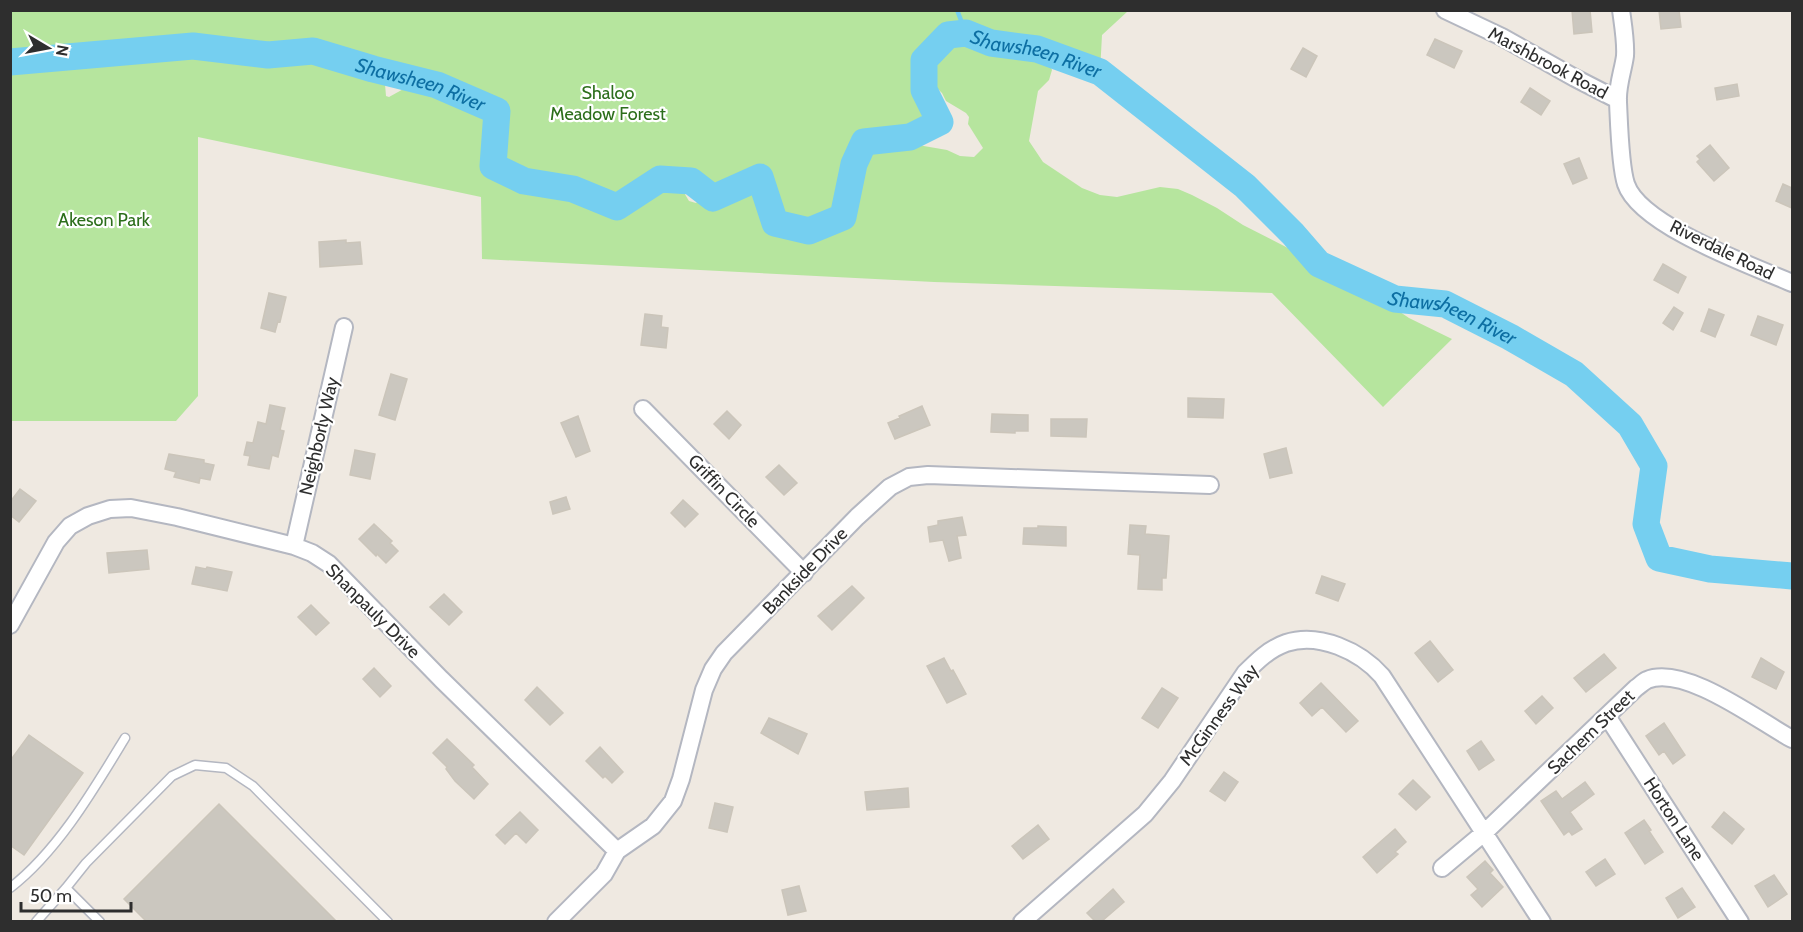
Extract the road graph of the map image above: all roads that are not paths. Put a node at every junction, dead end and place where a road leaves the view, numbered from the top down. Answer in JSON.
{"nodes":[{"id":1,"x":1445,"y":10,"type":"edge"},
{"id":2,"x":1621,"y":10,"type":"edge"},
{"id":3,"x":1618,"y":100,"type":"junction"},
{"id":4,"x":1792,"y":283,"type":"edge"},
{"id":5,"x":344,"y":327,"type":"dead end"},
{"id":6,"x":643,"y":409,"type":"dead end"},
{"id":7,"x":1210,"y":485,"type":"dead end"},
{"id":8,"x":294,"y":546,"type":"junction"},
{"id":9,"x":804,"y":573,"type":"junction"},
{"id":10,"x":10,"y":625,"type":"edge"},
{"id":11,"x":1607,"y":716,"type":"junction"},
{"id":12,"x":125,"y":738,"type":"dead end"},
{"id":13,"x":1792,"y":739,"type":"edge"},
{"id":14,"x":1485,"y":832,"type":"junction"},
{"id":15,"x":617,"y":851,"type":"junction"},
{"id":16,"x":1442,"y":868,"type":"dead end"},
{"id":17,"x":10,"y":888,"type":"edge"},
{"id":18,"x":66,"y":888,"type":"junction"},
{"id":19,"x":36,"y":921,"type":"edge"},
{"id":20,"x":100,"y":921,"type":"edge"},
{"id":21,"x":388,"y":921,"type":"edge"},
{"id":22,"x":556,"y":921,"type":"edge"},
{"id":23,"x":1022,"y":921,"type":"edge"},
{"id":24,"x":1542,"y":921,"type":"edge"},
{"id":25,"x":1740,"y":921,"type":"edge"}],
"edges":[{"from":1,"to":3,"type":"street","name":"Marshbrook Road"},
{"from":2,"to":3,"type":"street","name":"Riverdale Road"},
{"from":3,"to":4,"type":"street","name":"Riverdale Road"},
{"from":5,"to":8,"type":"street","name":"Neighborly Way"},
{"from":6,"to":9,"type":"street","name":"Griffin Circle"},
{"from":7,"to":9,"type":"street","name":"Bankside Drive"},
{"from":8,"to":10,"type":"street","name":"Shanpauly Drive"},
{"from":8,"to":15,"type":"street","name":"Shanpauly Drive"},
{"from":9,"to":15,"type":"street","name":"Bankside Drive"},
{"from":11,"to":13,"type":"street","name":"Sachem Street"},
{"from":11,"to":14,"type":"street","name":"Sachem Street"},
{"from":11,"to":25,"type":"street","name":"Horton Lane"},
{"from":12,"to":17,"type":"lane"},
{"from":14,"to":16,"type":"street","name":"Sachem Street"},
{"from":14,"to":23,"type":"street","name":"McGinness Way"},
{"from":14,"to":24,"type":"street"},
{"from":15,"to":22,"type":"street","name":"Bankside Drive"},
{"from":18,"to":19,"type":"lane"},
{"from":18,"to":20,"type":"lane"},
{"from":18,"to":21,"type":"lane"}]}
